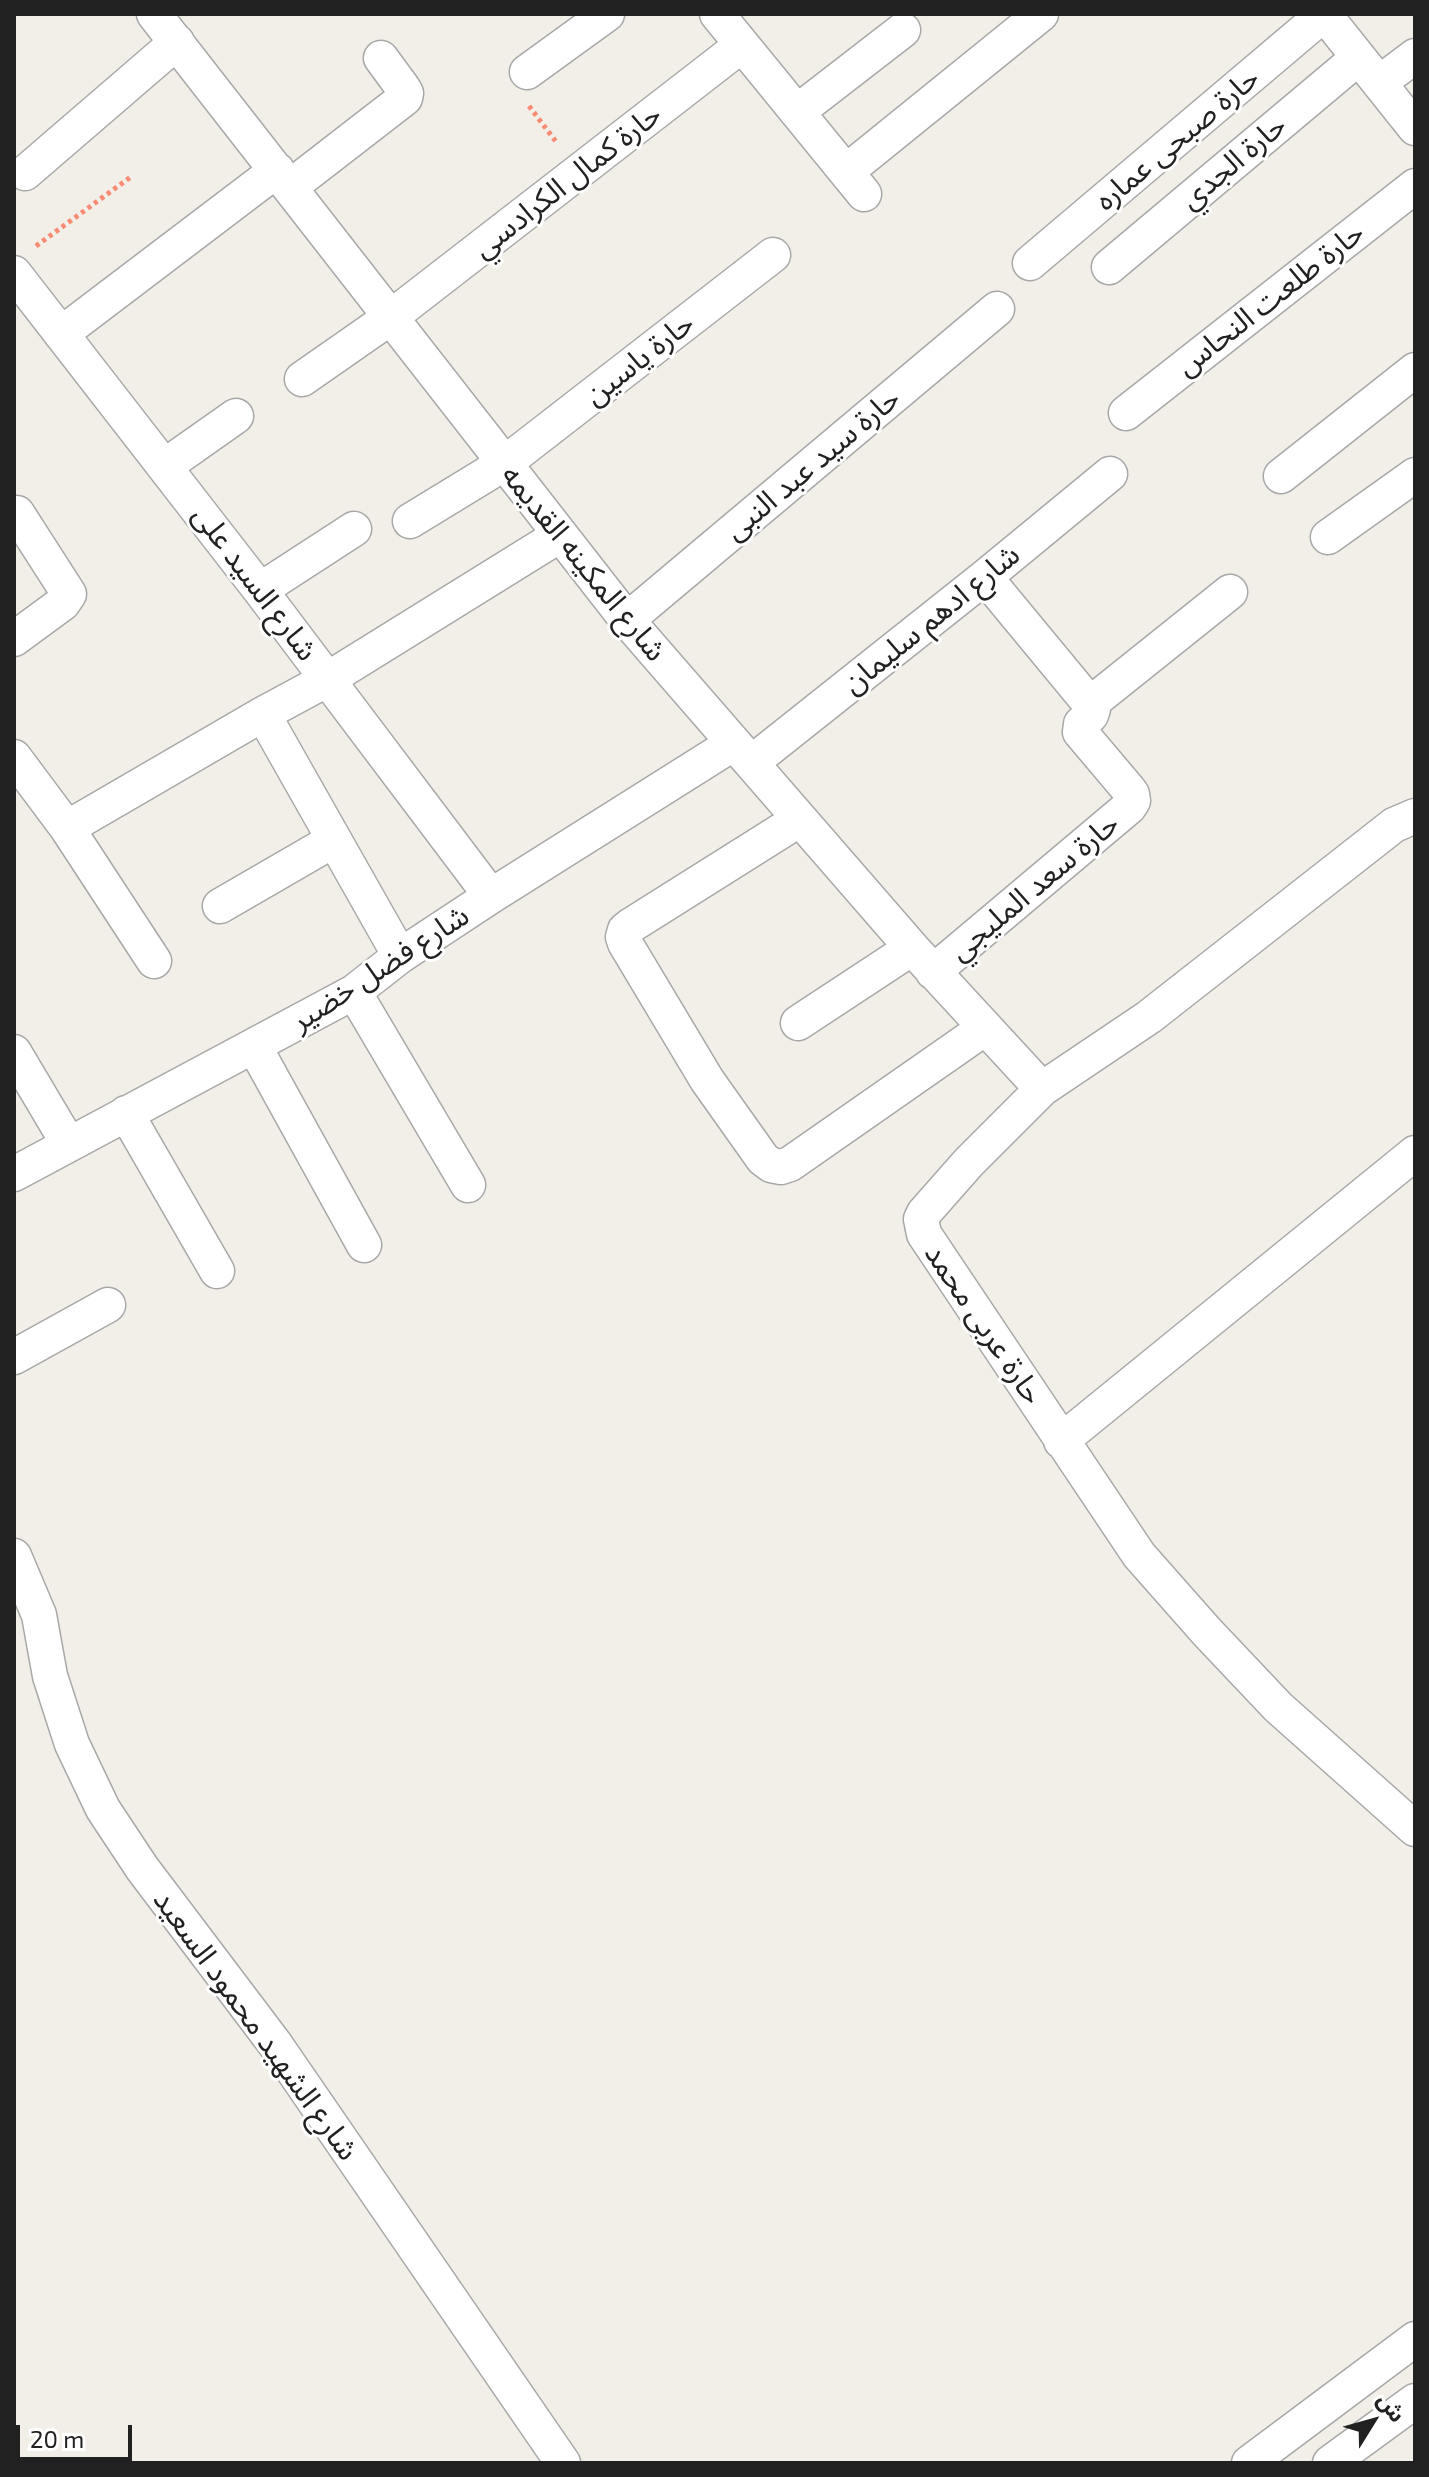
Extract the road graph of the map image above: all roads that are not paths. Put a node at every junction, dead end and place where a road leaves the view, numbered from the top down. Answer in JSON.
{"nodes":[{"id":1,"x":154,"y":14,"type":"edge"},
{"id":2,"x":607,"y":14,"type":"edge"},
{"id":3,"x":717,"y":14,"type":"edge"},
{"id":4,"x":1041,"y":14,"type":"edge"},
{"id":5,"x":1328,"y":16,"type":"edge"},
{"id":6,"x":903,"y":30,"type":"dead end"},
{"id":7,"x":177,"y":42,"type":"junction"},
{"id":8,"x":742,"y":45,"type":"junction"},
{"id":9,"x":1415,"y":56,"type":"edge"},
{"id":10,"x":381,"y":58,"type":"dead end"},
{"id":11,"x":1369,"y":71,"type":"junction"},
{"id":12,"x":526,"y":87,"type":"road end"},
{"id":13,"x":797,"y":112,"type":"junction"},
{"id":14,"x":1415,"y":128,"type":"edge"},
{"id":15,"x":25,"y":173,"type":"dead end"},
{"id":16,"x":283,"y":178,"type":"junction"},
{"id":17,"x":1415,"y":186,"type":"edge"},
{"id":18,"x":773,"y":255,"type":"dead end"},
{"id":19,"x":20,"y":263,"type":"edge"},
{"id":20,"x":1030,"y":263,"type":"dead end"},
{"id":21,"x":1109,"y":267,"type":"dead end"},
{"id":22,"x":997,"y":309,"type":"dead end"},
{"id":23,"x":391,"y":317,"type":"junction"},
{"id":24,"x":61,"y":334,"type":"junction"},
{"id":25,"x":1415,"y":370,"type":"edge"},
{"id":26,"x":302,"y":379,"type":"dead end"},
{"id":27,"x":1126,"y":413,"type":"dead end"},
{"id":28,"x":236,"y":416,"type":"dead end"},
{"id":29,"x":505,"y":463,"type":"junction"},
{"id":30,"x":165,"y":466,"type":"junction"},
{"id":31,"x":1110,"y":474,"type":"dead end"},
{"id":32,"x":1415,"y":475,"type":"edge"},
{"id":33,"x":1281,"y":476,"type":"dead end"},
{"id":34,"x":17,"y":513,"type":"dead end"},
{"id":35,"x":410,"y":521,"type":"dead end"},
{"id":36,"x":354,"y":529,"type":"dead end"},
{"id":37,"x":560,"y":535,"type":"junction"},
{"id":38,"x":1328,"y":537,"type":"dead end"},
{"id":39,"x":985,"y":577,"type":"junction"},
{"id":40,"x":260,"y":590,"type":"junction"},
{"id":41,"x":1230,"y":592,"type":"dead end"},
{"id":42,"x":627,"y":620,"type":"junction"},
{"id":43,"x":14,"y":639,"type":"edge"},
{"id":44,"x":328,"y":679,"type":"junction"},
{"id":45,"x":1090,"y":704,"type":"junction"},
{"id":46,"x":263,"y":714,"type":"junction"},
{"id":47,"x":743,"y":753,"type":"junction"},
{"id":48,"x":14,"y":757,"type":"edge"},
{"id":49,"x":1415,"y":816,"type":"edge"},
{"id":50,"x":800,"y":819,"type":"junction"},
{"id":51,"x":67,"y":828,"type":"junction"},
{"id":52,"x":334,"y":840,"type":"junction"},
{"id":53,"x":491,"y":896,"type":"junction"},
{"id":54,"x":220,"y":906,"type":"dead end"},
{"id":55,"x":400,"y":956,"type":"junction"},
{"id":56,"x":923,"y":960,"type":"junction"},
{"id":57,"x":154,"y":961,"type":"dead end"},
{"id":58,"x":354,"y":992,"type":"junction"},
{"id":59,"x":798,"y":1023,"type":"dead end"},
{"id":60,"x":985,"y":1028,"type":"junction"},
{"id":61,"x":254,"y":1046,"type":"junction"},
{"id":62,"x":14,"y":1052,"type":"edge"},
{"id":63,"x":1042,"y":1089,"type":"junction"},
{"id":64,"x":126,"y":1113,"type":"junction"},
{"id":65,"x":68,"y":1143,"type":"junction"},
{"id":66,"x":1415,"y":1153,"type":"edge"},
{"id":67,"x":14,"y":1174,"type":"edge"},
{"id":68,"x":468,"y":1185,"type":"dead end"},
{"id":69,"x":364,"y":1245,"type":"dead end"},
{"id":70,"x":217,"y":1271,"type":"dead end"},
{"id":71,"x":108,"y":1305,"type":"dead end"},
{"id":72,"x":14,"y":1357,"type":"edge"},
{"id":73,"x":1061,"y":1441,"type":"junction"},
{"id":74,"x":14,"y":1556,"type":"edge"},
{"id":75,"x":1415,"y":1829,"type":"edge"},
{"id":76,"x":1415,"y":2339,"type":"edge"},
{"id":77,"x":1415,"y":2401,"type":"edge"},
{"id":78,"x":563,"y":2463,"type":"edge"},
{"id":79,"x":1249,"y":2463,"type":"edge"},
{"id":80,"x":1330,"y":2463,"type":"edge"}],
"edges":[{"from":1,"to":7,"type":"street","name":"شارع المكينه القديمه"},
{"from":2,"to":12,"type":"street"},
{"from":3,"to":8,"type":"street"},
{"from":4,"to":13,"type":"street"},
{"from":5,"to":11,"type":"street"},
{"from":5,"to":20,"type":"street","name":"حارة صبحى عماره"},
{"from":6,"to":13,"type":"street"},
{"from":7,"to":15,"type":"street"},
{"from":7,"to":16,"type":"street","name":"شارع المكينه القديمه"},
{"from":8,"to":13,"type":"street"},
{"from":8,"to":23,"type":"street","name":"حارة كمال الكرادسي"},
{"from":9,"to":11,"type":"street","name":"حارة الجدي"},
{"from":10,"to":16,"type":"street"},
{"from":11,"to":14,"type":"street"},
{"from":11,"to":21,"type":"street","name":"حارة الجدي"},
{"from":16,"to":23,"type":"street","name":"شارع المكينه القديمه"},
{"from":16,"to":24,"type":"street"},
{"from":17,"to":27,"type":"street","name":"حارة طلعت النحاس"},
{"from":18,"to":29,"type":"street","name":"حارة ياسين"},
{"from":19,"to":24,"type":"street","name":"شارع السيد على"},
{"from":22,"to":42,"type":"street","name":"حارة سيد عبد النبى"},
{"from":23,"to":26,"type":"street","name":"حارة كمال الكرادسي"},
{"from":23,"to":29,"type":"street","name":"شارع المكينه القديمه"},
{"from":24,"to":30,"type":"street","name":"شارع السيد على"},
{"from":25,"to":33,"type":"street"},
{"from":28,"to":30,"type":"street"},
{"from":29,"to":35,"type":"street","name":"حارة ياسين"},
{"from":29,"to":37,"type":"street","name":"شارع المكينه القديمه"},
{"from":30,"to":40,"type":"street","name":"شارع السيد على"},
{"from":31,"to":39,"type":"street","name":"شارع ادهم سليمان"},
{"from":32,"to":38,"type":"street"},
{"from":34,"to":43,"type":"street"},
{"from":36,"to":40,"type":"street"},
{"from":37,"to":42,"type":"street","name":"شارع المكينه القديمه"},
{"from":37,"to":44,"type":"street"},
{"from":39,"to":45,"type":"street"},
{"from":39,"to":47,"type":"street","name":"شارع ادهم سليمان"},
{"from":40,"to":44,"type":"street","name":"شارع السيد على"},
{"from":41,"to":45,"type":"street"},
{"from":42,"to":47,"type":"street","name":"شارع المكينه القديمه"},
{"from":44,"to":46,"type":"street"},
{"from":44,"to":53,"type":"street","name":"شارع السيد على"},
{"from":45,"to":56,"type":"street","name":"حارة سعد المليجي"},
{"from":46,"to":51,"type":"street"},
{"from":46,"to":52,"type":"street"},
{"from":47,"to":50,"type":"street","name":"شارع المكينه القديمه"},
{"from":47,"to":53,"type":"street","name":"شارع فضل خضير"},
{"from":48,"to":51,"type":"street"},
{"from":49,"to":63,"type":"street","name":"حارة عربى محمد"},
{"from":50,"to":56,"type":"street","name":"شارع المكينه القديمه"},
{"from":50,"to":60,"type":"street"},
{"from":51,"to":57,"type":"street"},
{"from":52,"to":54,"type":"street"},
{"from":52,"to":55,"type":"street"},
{"from":53,"to":55,"type":"street","name":"شارع فضل خضير"},
{"from":55,"to":58,"type":"street","name":"شارع فضل خضير"},
{"from":56,"to":59,"type":"street","name":"حارة سعد المليجي"},
{"from":56,"to":60,"type":"street","name":"شارع المكينه القديمه"},
{"from":58,"to":61,"type":"street","name":"شارع فضل خضير"},
{"from":58,"to":68,"type":"street"},
{"from":60,"to":63,"type":"street","name":"شارع المكينه القديمه"},
{"from":61,"to":64,"type":"street","name":"شارع فضل خضير"},
{"from":61,"to":69,"type":"street"},
{"from":62,"to":65,"type":"street"},
{"from":63,"to":73,"type":"street","name":"حارة عربى محمد"},
{"from":64,"to":65,"type":"street","name":"شارع فضل خضير"},
{"from":64,"to":70,"type":"street"},
{"from":65,"to":67,"type":"street","name":"شارع فضل خضير"},
{"from":66,"to":73,"type":"street"},
{"from":71,"to":72,"type":"street"},
{"from":73,"to":75,"type":"street","name":"حارة عربى محمد"},
{"from":74,"to":78,"type":"street","name":"شارع الشهيد محمود السعيد"},
{"from":76,"to":79,"type":"street"},
{"from":77,"to":80,"type":"street"}]}
